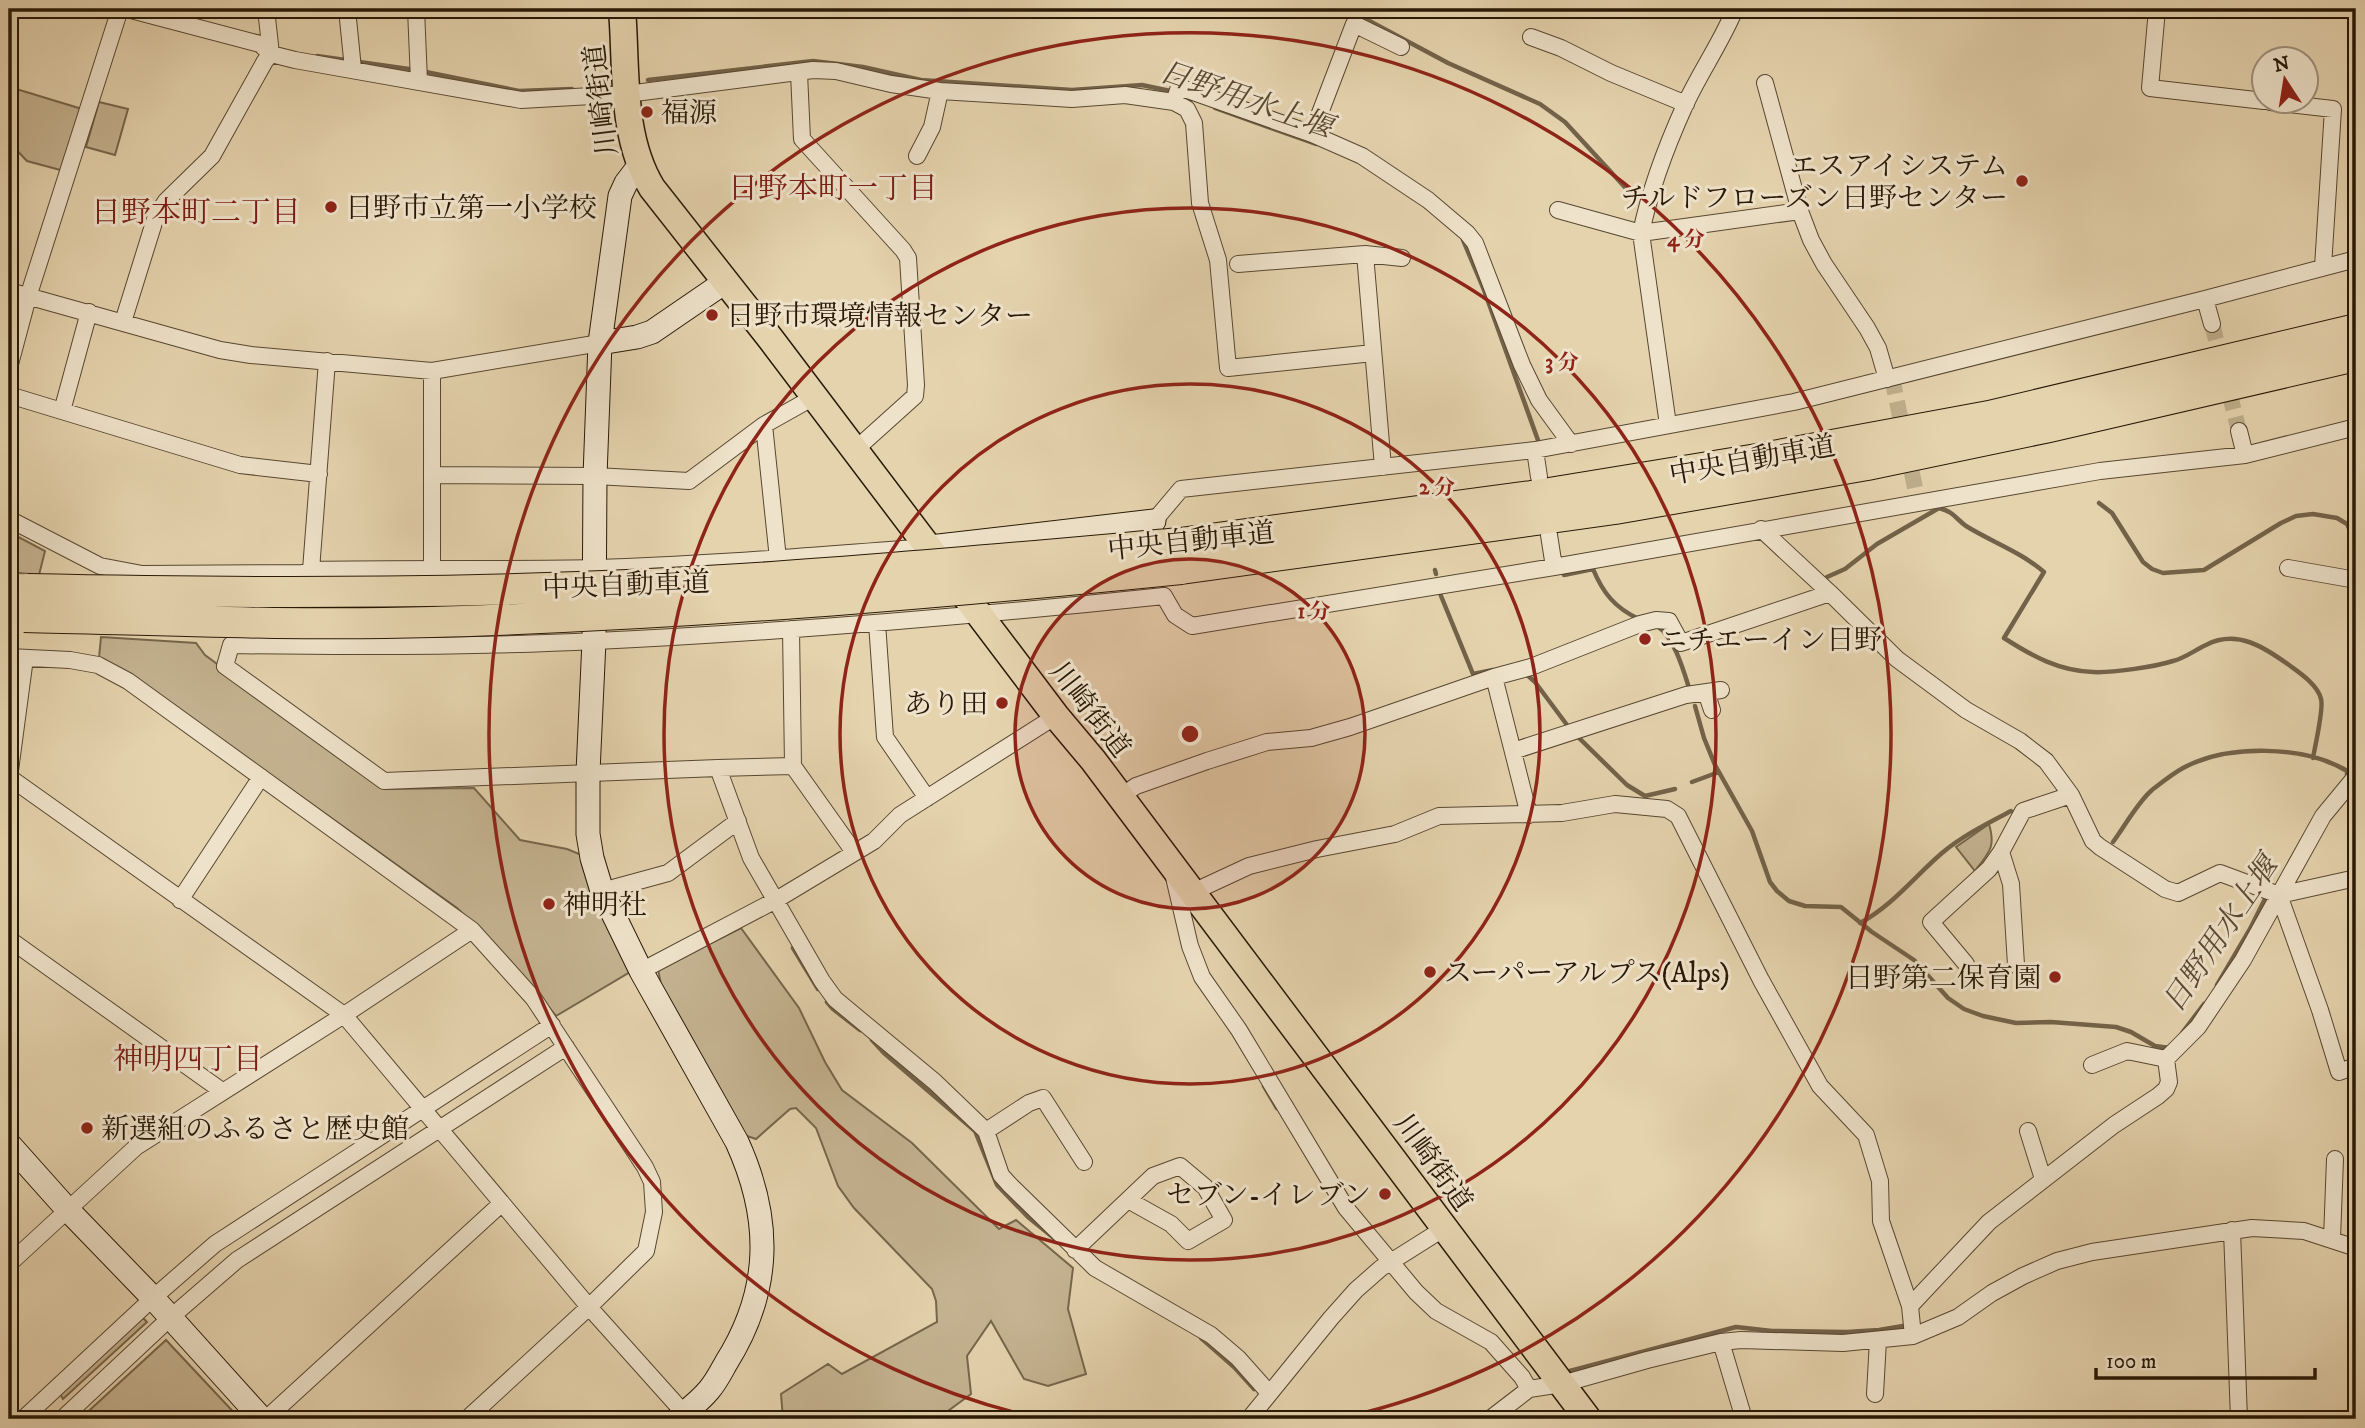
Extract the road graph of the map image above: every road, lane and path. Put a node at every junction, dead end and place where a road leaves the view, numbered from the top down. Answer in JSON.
{"nodes":[{"id":1,"x":120,"y":9,"type":"edge"},
{"id":2,"x":127,"y":9,"type":"edge"},
{"id":3,"x":266,"y":9,"type":"edge"},
{"id":4,"x":347,"y":9,"type":"edge"},
{"id":5,"x":416,"y":9,"type":"edge"},
{"id":6,"x":621,"y":9,"type":"edge"},
{"id":7,"x":1735,"y":9,"type":"edge"},
{"id":8,"x":2157,"y":9,"type":"edge"},
{"id":9,"x":1531,"y":37,"type":"dead end"},
{"id":10,"x":1401,"y":47,"type":"dead end"},
{"id":11,"x":271,"y":54,"type":"junction"},
{"id":12,"x":352,"y":63,"type":"junction"},
{"id":13,"x":799,"y":73,"type":"junction"},
{"id":14,"x":419,"y":74,"type":"junction"},
{"id":15,"x":1765,"y":83,"type":"dead end"},
{"id":16,"x":940,"y":91,"type":"junction"},
{"id":17,"x":627,"y":94,"type":"junction"},
{"id":18,"x":1176,"y":96,"type":"junction"},
{"id":19,"x":2250,"y":100,"type":"edge"},
{"id":20,"x":1686,"y":104,"type":"junction"},
{"id":21,"x":2320,"y":108,"type":"edge"},
{"id":22,"x":1312,"y":134,"type":"junction"},
{"id":23,"x":918,"y":156,"type":"dead end"},
{"id":24,"x":639,"y":166,"type":"junction"},
{"id":25,"x":1558,"y":210,"type":"dead end"},
{"id":26,"x":1800,"y":211,"type":"junction"},
{"id":27,"x":1641,"y":233,"type":"junction"},
{"id":28,"x":1365,"y":254,"type":"junction"},
{"id":29,"x":1402,"y":258,"type":"dead end"},
{"id":30,"x":2356,"y":259,"type":"edge"},
{"id":31,"x":1238,"y":264,"type":"dead end"},
{"id":32,"x":2323,"y":267,"type":"junction"},
{"id":33,"x":725,"y":282,"type":"junction"},
{"id":34,"x":9,"y":291,"type":"edge"},
{"id":35,"x":28,"y":297,"type":"junction"},
{"id":36,"x":2205,"y":299,"type":"junction"},
{"id":37,"x":89,"y":312,"type":"junction"},
{"id":38,"x":123,"y":322,"type":"junction"},
{"id":39,"x":2212,"y":324,"type":"tunnel mouth"},
{"id":40,"x":2356,"y":329,"type":"edge"},
{"id":41,"x":600,"y":343,"type":"junction"},
{"id":42,"x":1373,"y":353,"type":"junction"},
{"id":43,"x":2356,"y":356,"type":"edge"},
{"id":44,"x":327,"y":361,"type":"junction"},
{"id":45,"x":9,"y":368,"type":"edge"},
{"id":46,"x":432,"y":371,"type":"junction"},
{"id":47,"x":1887,"y":379,"type":"junction"},
{"id":48,"x":9,"y":395,"type":"edge"},
{"id":49,"x":814,"y":397,"type":"junction"},
{"id":50,"x":62,"y":411,"type":"junction"},
{"id":51,"x":764,"y":425,"type":"junction"},
{"id":52,"x":1668,"y":425,"type":"junction"},
{"id":53,"x":2356,"y":426,"type":"edge"},
{"id":54,"x":2239,"y":431,"type":"tunnel mouth"},
{"id":55,"x":1571,"y":444,"type":"junction"},
{"id":56,"x":855,"y":450,"type":"junction"},
{"id":57,"x":1535,"y":450,"type":"junction"},
{"id":58,"x":2245,"y":455,"type":"junction"},
{"id":59,"x":1383,"y":467,"type":"junction"},
{"id":60,"x":319,"y":474,"type":"junction"},
{"id":61,"x":432,"y":475,"type":"junction"},
{"id":62,"x":595,"y":476,"type":"junction"},
{"id":63,"x":1539,"y":477,"type":"dead end"},
{"id":64,"x":9,"y":519,"type":"edge"},
{"id":65,"x":1154,"y":521,"type":"junction"},
{"id":66,"x":1761,"y":529,"type":"junction"},
{"id":67,"x":1549,"y":534,"type":"dead end"},
{"id":68,"x":930,"y":547,"type":"junction"},
{"id":69,"x":1181,"y":556,"type":"junction"},
{"id":70,"x":778,"y":558,"type":"junction"},
{"id":71,"x":432,"y":568,"type":"junction"},
{"id":72,"x":595,"y":568,"type":"junction"},
{"id":73,"x":1554,"y":568,"type":"junction"},
{"id":74,"x":2288,"y":568,"type":"dead end"},
{"id":75,"x":307,"y":572,"type":"junction"},
{"id":76,"x":2356,"y":580,"type":"edge"},
{"id":77,"x":1830,"y":593,"type":"junction"},
{"id":78,"x":1164,"y":596,"type":"junction"},
{"id":79,"x":17,"y":603,"type":"edge"},
{"id":80,"x":979,"y":616,"type":"junction"},
{"id":81,"x":877,"y":624,"type":"junction"},
{"id":82,"x":791,"y":629,"type":"junction"},
{"id":83,"x":594,"y":641,"type":"junction"},
{"id":84,"x":311,"y":646,"type":"junction"},
{"id":85,"x":17,"y":657,"type":"edge"},
{"id":86,"x":1494,"y":677,"type":"junction"},
{"id":87,"x":1712,"y":710,"type":"dead end"},
{"id":88,"x":1056,"y":716,"type":"junction"},
{"id":89,"x":1513,"y":751,"type":"junction"},
{"id":90,"x":793,"y":766,"type":"junction"},
{"id":91,"x":718,"y":768,"type":"junction"},
{"id":92,"x":588,"y":772,"type":"junction"},
{"id":93,"x":2356,"y":776,"type":"edge"},
{"id":94,"x":261,"y":777,"type":"junction"},
{"id":95,"x":9,"y":778,"type":"edge"},
{"id":96,"x":2071,"y":795,"type":"junction"},
{"id":97,"x":1120,"y":797,"type":"junction"},
{"id":98,"x":927,"y":798,"type":"junction"},
{"id":99,"x":1529,"y":815,"type":"junction"},
{"id":100,"x":737,"y":821,"type":"junction"},
{"id":101,"x":855,"y":852,"type":"junction"},
{"id":102,"x":2001,"y":852,"type":"junction"},
{"id":103,"x":1171,"y":867,"type":"junction"},
{"id":104,"x":2356,"y":878,"type":"edge"},
{"id":105,"x":602,"y":891,"type":"junction"},
{"id":106,"x":1193,"y":892,"type":"junction"},
{"id":107,"x":2273,"y":893,"type":"junction"},
{"id":108,"x":180,"y":900,"type":"junction"},
{"id":109,"x":776,"y":900,"type":"junction"},
{"id":110,"x":472,"y":930,"type":"junction"},
{"id":111,"x":9,"y":939,"type":"edge"},
{"id":112,"x":1966,"y":964,"type":"dead end"},
{"id":113,"x":2016,"y":965,"type":"dead end"},
{"id":114,"x":641,"y":971,"type":"junction"},
{"id":115,"x":344,"y":1015,"type":"junction"},
{"id":116,"x":552,"y":1025,"type":"junction"},
{"id":117,"x":566,"y":1047,"type":"junction"},
{"id":118,"x":2166,"y":1059,"type":"junction"},
{"id":119,"x":2092,"y":1065,"type":"dead end"},
{"id":120,"x":2356,"y":1066,"type":"edge"},
{"id":121,"x":222,"y":1091,"type":"junction"},
{"id":122,"x":423,"y":1108,"type":"junction"},
{"id":123,"x":439,"y":1129,"type":"junction"},
{"id":124,"x":986,"y":1130,"type":"junction"},
{"id":125,"x":2028,"y":1131,"type":"dead end"},
{"id":126,"x":9,"y":1143,"type":"edge"},
{"id":127,"x":2336,"y":1159,"type":"dead end"},
{"id":128,"x":1084,"y":1162,"type":"dead end"},
{"id":129,"x":2043,"y":1179,"type":"junction"},
{"id":130,"x":1128,"y":1200,"type":"junction"},
{"id":131,"x":502,"y":1203,"type":"junction"},
{"id":132,"x":67,"y":1209,"type":"junction"},
{"id":133,"x":1443,"y":1229,"type":"junction"},
{"id":134,"x":2232,"y":1230,"type":"junction"},
{"id":135,"x":2332,"y":1239,"type":"junction"},
{"id":136,"x":2356,"y":1248,"type":"edge"},
{"id":137,"x":1075,"y":1251,"type":"junction"},
{"id":138,"x":1392,"y":1262,"type":"junction"},
{"id":139,"x":9,"y":1264,"type":"edge"},
{"id":140,"x":153,"y":1298,"type":"junction"},
{"id":141,"x":1910,"y":1306,"type":"junction"},
{"id":142,"x":589,"y":1307,"type":"junction"},
{"id":143,"x":170,"y":1318,"type":"junction"},
{"id":144,"x":1913,"y":1336,"type":"junction"},
{"id":145,"x":1878,"y":1340,"type":"junction"},
{"id":146,"x":1721,"y":1342,"type":"junction"},
{"id":147,"x":1562,"y":1384,"type":"junction"},
{"id":148,"x":1529,"y":1389,"type":"junction"},
{"id":149,"x":1269,"y":1393,"type":"junction"},
{"id":150,"x":1875,"y":1394,"type":"dead end"},
{"id":151,"x":681,"y":1416,"type":"edge"},
{"id":152,"x":1495,"y":1418,"type":"edge"},
{"id":153,"x":23,"y":1419,"type":"edge"},
{"id":154,"x":62,"y":1419,"type":"edge"},
{"id":155,"x":264,"y":1419,"type":"edge"},
{"id":156,"x":467,"y":1419,"type":"edge"},
{"id":157,"x":1249,"y":1419,"type":"edge"},
{"id":158,"x":1588,"y":1419,"type":"edge"},
{"id":159,"x":1744,"y":1419,"type":"edge"},
{"id":160,"x":2239,"y":1419,"type":"edge"}],
"edges":[{"from":1,"to":35,"type":"street"},
{"from":2,"to":11,"type":"street"},
{"from":3,"to":11,"type":"street"},
{"from":4,"to":12,"type":"street"},
{"from":5,"to":14,"type":"street"},
{"from":6,"to":17,"type":"main road","name":"川崎街道"},
{"from":7,"to":20,"type":"street"},
{"from":8,"to":19,"type":"street"},
{"from":9,"to":20,"type":"street"},
{"from":10,"to":22,"type":"street"},
{"from":11,"to":12,"type":"street"},
{"from":11,"to":38,"type":"street"},
{"from":12,"to":14,"type":"street"},
{"from":13,"to":16,"type":"street"},
{"from":13,"to":17,"type":"street"},
{"from":13,"to":56,"type":"street"},
{"from":14,"to":17,"type":"street"},
{"from":15,"to":26,"type":"street"},
{"from":16,"to":18,"type":"street"},
{"from":16,"to":23,"type":"street"},
{"from":17,"to":24,"type":"main road","name":"川崎街道"},
{"from":18,"to":22,"type":"street"},
{"from":18,"to":42,"type":"street"},
{"from":20,"to":27,"type":"street"},
{"from":21,"to":32,"type":"street"},
{"from":22,"to":55,"type":"street"},
{"from":24,"to":33,"type":"main road","name":"川崎街道"},
{"from":24,"to":41,"type":"street"},
{"from":25,"to":27,"type":"street"},
{"from":26,"to":27,"type":"street"},
{"from":26,"to":47,"type":"street"},
{"from":27,"to":52,"type":"street"},
{"from":28,"to":29,"type":"street"},
{"from":28,"to":31,"type":"street"},
{"from":28,"to":42,"type":"street"},
{"from":30,"to":32,"type":"street"},
{"from":32,"to":36,"type":"street"},
{"from":33,"to":41,"type":"street"},
{"from":33,"to":49,"type":"main road","name":"川崎街道"},
{"from":34,"to":35,"type":"street"},
{"from":35,"to":37,"type":"street"},
{"from":35,"to":45,"type":"street"},
{"from":36,"to":39,"type":"street"},
{"from":36,"to":47,"type":"street"},
{"from":37,"to":38,"type":"street"},
{"from":37,"to":50,"type":"street"},
{"from":38,"to":44,"type":"street"},
{"from":40,"to":69,"type":"highway","name":"中央自動車道"},
{"from":41,"to":46,"type":"street"},
{"from":41,"to":62,"type":"street"},
{"from":42,"to":59,"type":"street"},
{"from":43,"to":69,"type":"highway","name":"中央自動車道"},
{"from":44,"to":46,"type":"street"},
{"from":44,"to":60,"type":"street"},
{"from":46,"to":61,"type":"street"},
{"from":47,"to":52,"type":"street"},
{"from":48,"to":50,"type":"street"},
{"from":49,"to":51,"type":"street"},
{"from":49,"to":56,"type":"main road","name":"川崎街道"},
{"from":50,"to":60,"type":"street"},
{"from":51,"to":62,"type":"street"},
{"from":51,"to":70,"type":"street"},
{"from":52,"to":55,"type":"street"},
{"from":53,"to":58,"type":"street"},
{"from":54,"to":58,"type":"street"},
{"from":55,"to":57,"type":"street"},
{"from":56,"to":68,"type":"main road","name":"川崎街道"},
{"from":57,"to":59,"type":"street"},
{"from":57,"to":63,"type":"street"},
{"from":58,"to":66,"type":"street"},
{"from":59,"to":65,"type":"street"},
{"from":60,"to":75,"type":"street"},
{"from":61,"to":62,"type":"street"},
{"from":61,"to":71,"type":"street"},
{"from":62,"to":72,"type":"street"},
{"from":64,"to":75,"type":"street"},
{"from":65,"to":68,"type":"street"},
{"from":65,"to":78,"type":"street"},
{"from":66,"to":73,"type":"street"},
{"from":66,"to":77,"type":"street"},
{"from":67,"to":73,"type":"street"},
{"from":68,"to":70,"type":"street"},
{"from":68,"to":80,"type":"main road","name":"川崎街道"},
{"from":69,"to":79,"type":"highway","name":"中央自動車道","bridge":true},
{"from":70,"to":72,"type":"street"},
{"from":71,"to":72,"type":"street"},
{"from":71,"to":75,"type":"street"},
{"from":72,"to":83,"type":"street"},
{"from":73,"to":78,"type":"street"},
{"from":74,"to":76,"type":"street"},
{"from":75,"to":84,"type":"street"},
{"from":77,"to":86,"type":"street"},
{"from":77,"to":96,"type":"street"},
{"from":78,"to":80,"type":"street"},
{"from":80,"to":81,"type":"street"},
{"from":80,"to":88,"type":"main road","name":"川崎街道"},
{"from":81,"to":82,"type":"street"},
{"from":81,"to":98,"type":"street"},
{"from":82,"to":83,"type":"street"},
{"from":82,"to":90,"type":"street"},
{"from":83,"to":84,"type":"street"},
{"from":83,"to":92,"type":"street"},
{"from":84,"to":92,"type":"street"},
{"from":85,"to":94,"type":"street"},
{"from":85,"to":95,"type":"street"},
{"from":86,"to":89,"type":"street"},
{"from":86,"to":97,"type":"street"},
{"from":87,"to":89,"type":"street"},
{"from":88,"to":97,"type":"main road","name":"川崎街道"},
{"from":88,"to":98,"type":"street"},
{"from":89,"to":99,"type":"street"},
{"from":90,"to":91,"type":"street"},
{"from":90,"to":101,"type":"street"},
{"from":91,"to":92,"type":"street"},
{"from":91,"to":100,"type":"street"},
{"from":92,"to":105,"type":"street"},
{"from":93,"to":107,"type":"street"},
{"from":94,"to":108,"type":"street"},
{"from":94,"to":110,"type":"street"},
{"from":95,"to":108,"type":"street"},
{"from":96,"to":102,"type":"street"},
{"from":96,"to":107,"type":"street"},
{"from":97,"to":103,"type":"main road","name":"川崎街道"},
{"from":98,"to":101,"type":"street"},
{"from":99,"to":106,"type":"street"},
{"from":99,"to":141,"type":"street"},
{"from":100,"to":105,"type":"street"},
{"from":100,"to":109,"type":"street"},
{"from":101,"to":109,"type":"street"},
{"from":102,"to":112,"type":"street"},
{"from":102,"to":113,"type":"street"},
{"from":103,"to":106,"type":"main road","name":"川崎街道"},
{"from":103,"to":138,"type":"street"},
{"from":104,"to":107,"type":"street"},
{"from":105,"to":114,"type":"street"},
{"from":106,"to":133,"type":"main road","name":"川崎街道"},
{"from":107,"to":118,"type":"street"},
{"from":107,"to":120,"type":"street"},
{"from":108,"to":115,"type":"street"},
{"from":109,"to":114,"type":"street"},
{"from":109,"to":124,"type":"street"},
{"from":110,"to":115,"type":"street"},
{"from":110,"to":116,"type":"street"},
{"from":111,"to":121,"type":"street"},
{"from":114,"to":151,"type":"street"},
{"from":115,"to":121,"type":"street"},
{"from":115,"to":122,"type":"street"},
{"from":116,"to":117,"type":"street"},
{"from":116,"to":122,"type":"street"},
{"from":117,"to":123,"type":"street"},
{"from":117,"to":142,"type":"street"},
{"from":118,"to":119,"type":"street"},
{"from":118,"to":129,"type":"street"},
{"from":121,"to":132,"type":"street"},
{"from":122,"to":123,"type":"street"},
{"from":122,"to":140,"type":"street"},
{"from":123,"to":131,"type":"street"},
{"from":123,"to":143,"type":"street"},
{"from":124,"to":128,"type":"street"},
{"from":124,"to":137,"type":"street"},
{"from":125,"to":129,"type":"street"},
{"from":126,"to":132,"type":"street"},
{"from":127,"to":135,"type":"street"},
{"from":129,"to":141,"type":"street"},
{"from":130,"to":130,"type":"street"},
{"from":130,"to":137,"type":"street"},
{"from":131,"to":142,"type":"street"},
{"from":131,"to":155,"type":"street"},
{"from":132,"to":139,"type":"street"},
{"from":132,"to":140,"type":"street"},
{"from":133,"to":138,"type":"street"},
{"from":133,"to":147,"type":"main road","name":"川崎街道"},
{"from":134,"to":135,"type":"street"},
{"from":134,"to":144,"type":"street"},
{"from":134,"to":160,"type":"street"},
{"from":135,"to":136,"type":"street"},
{"from":137,"to":149,"type":"street"},
{"from":138,"to":148,"type":"street"},
{"from":138,"to":149,"type":"street"},
{"from":140,"to":143,"type":"street"},
{"from":140,"to":153,"type":"street"},
{"from":141,"to":144,"type":"street"},
{"from":142,"to":151,"type":"street"},
{"from":142,"to":156,"type":"street"},
{"from":143,"to":154,"type":"street"},
{"from":143,"to":155,"type":"street"},
{"from":144,"to":145,"type":"street"},
{"from":145,"to":146,"type":"street"},
{"from":145,"to":150,"type":"street"},
{"from":146,"to":147,"type":"street"},
{"from":146,"to":159,"type":"street"},
{"from":147,"to":148,"type":"street"},
{"from":147,"to":158,"type":"main road","name":"川崎街道"},
{"from":148,"to":152,"type":"street"},
{"from":149,"to":157,"type":"street"}]}
